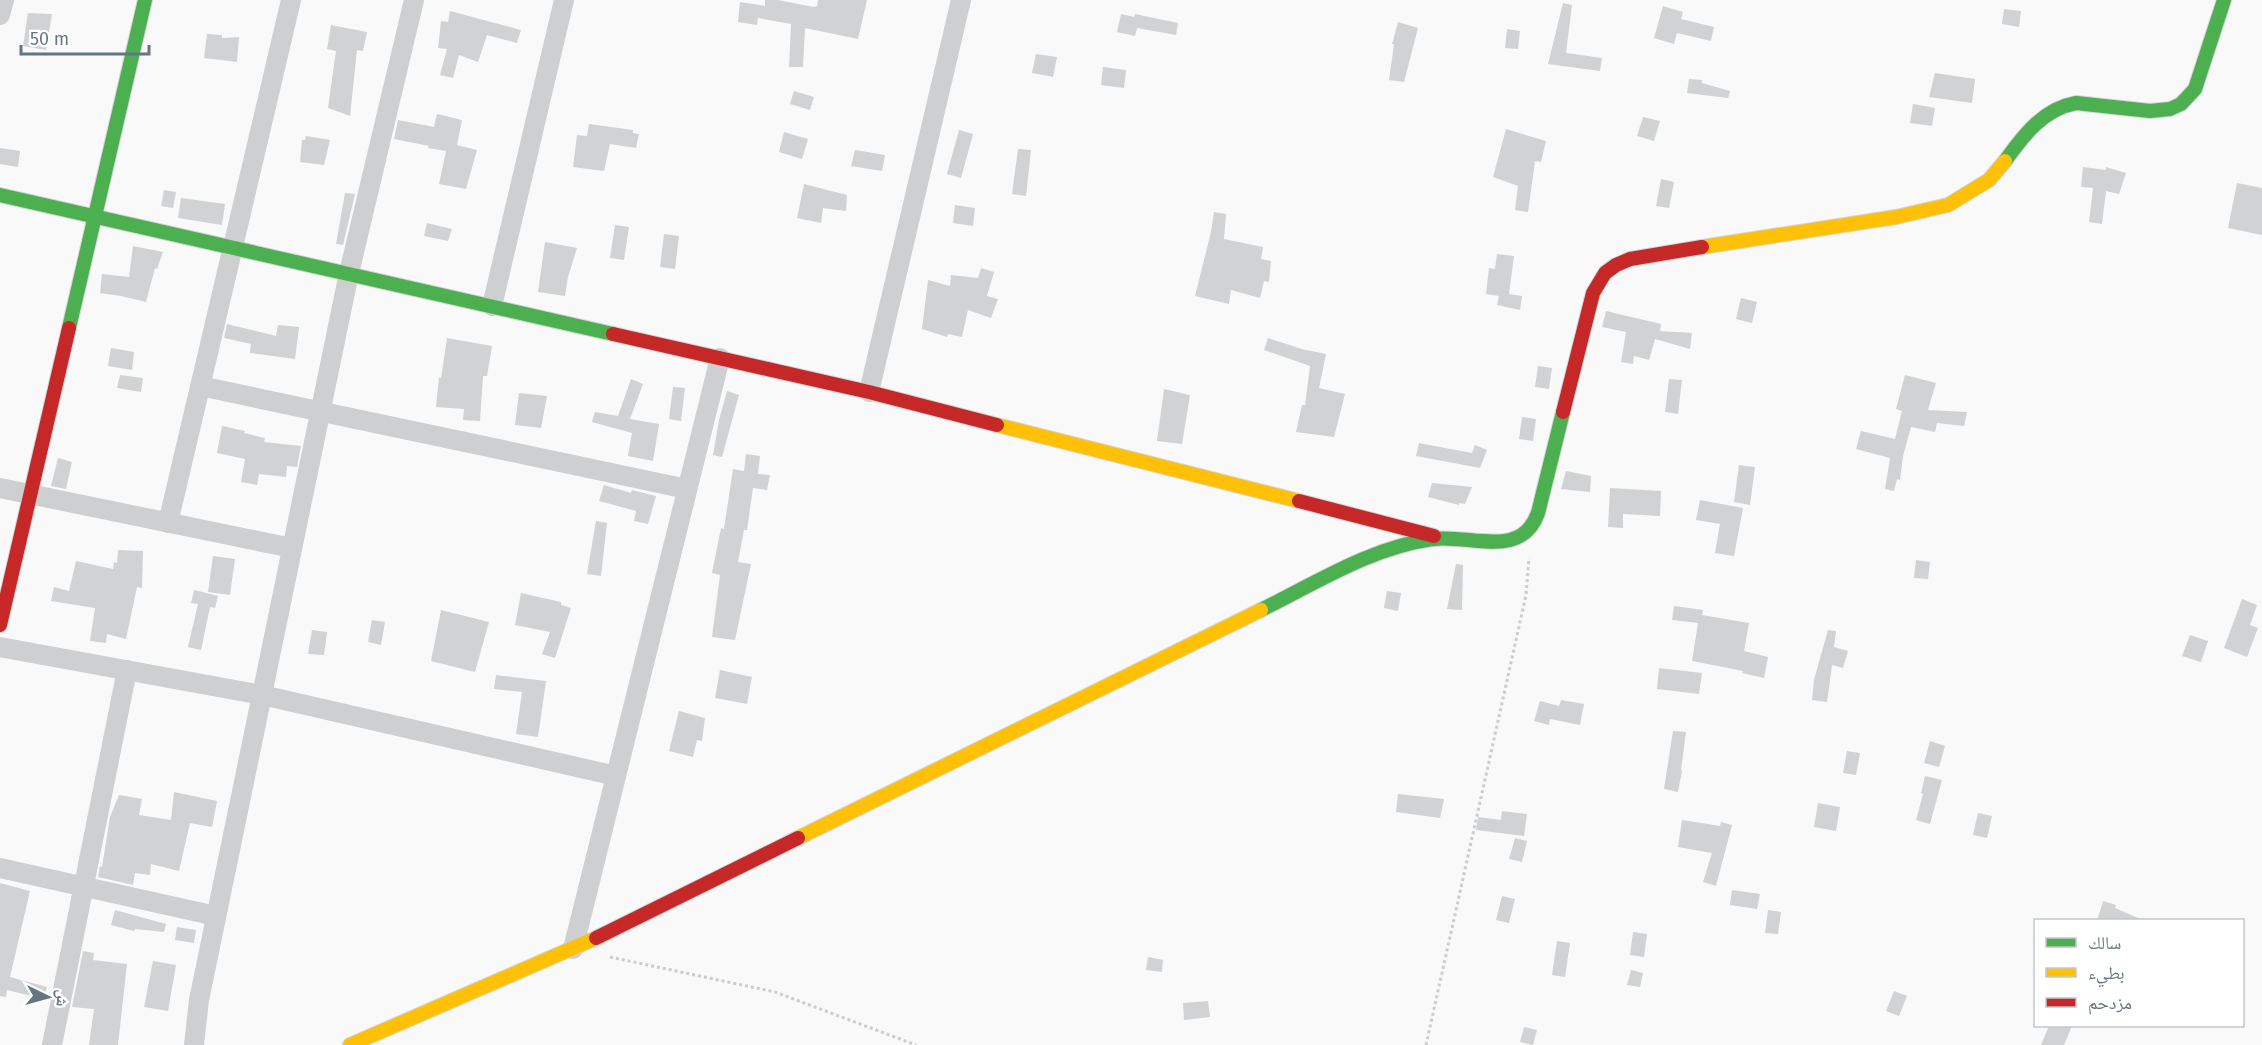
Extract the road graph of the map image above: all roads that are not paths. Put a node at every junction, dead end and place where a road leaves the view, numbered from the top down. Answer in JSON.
{"nodes":[{"id":1,"x":4,"y":0,"type":"edge"},
{"id":2,"x":145,"y":0,"type":"edge"},
{"id":3,"x":291,"y":0,"type":"edge"},
{"id":4,"x":414,"y":0,"type":"edge"},
{"id":5,"x":564,"y":0,"type":"edge"},
{"id":6,"x":961,"y":0,"type":"edge"},
{"id":7,"x":2224,"y":0,"type":"edge"},
{"id":8,"x":0,"y":15,"type":"edge"},
{"id":9,"x":0,"y":195,"type":"edge"},
{"id":10,"x":95,"y":216,"type":"junction"},
{"id":11,"x":232,"y":247,"type":"junction"},
{"id":12,"x":349,"y":273,"type":"junction"},
{"id":13,"x":492,"y":306,"type":"junction"},
{"id":14,"x":720,"y":358,"type":"junction"},
{"id":15,"x":200,"y":386,"type":"junction"},
{"id":16,"x":869,"y":392,"type":"junction"},
{"id":17,"x":320,"y":411,"type":"junction"},
{"id":18,"x":0,"y":488,"type":"edge"},
{"id":19,"x":687,"y":489,"type":"junction"},
{"id":20,"x":31,"y":496,"type":"junction"},
{"id":21,"x":168,"y":523,"type":"junction"},
{"id":22,"x":1443,"y":538,"type":"junction"},
{"id":23,"x":292,"y":548,"type":"junction"},
{"id":24,"x":0,"y":625,"type":"edge"},
{"id":25,"x":0,"y":647,"type":"edge"},
{"id":26,"x":127,"y":670,"type":"junction"},
{"id":27,"x":262,"y":695,"type":"junction"},
{"id":28,"x":616,"y":776,"type":"junction"},
{"id":29,"x":0,"y":868,"type":"edge"},
{"id":30,"x":84,"y":886,"type":"junction"},
{"id":31,"x":216,"y":916,"type":"junction"},
{"id":32,"x":573,"y":949,"type":"junction"},
{"id":33,"x":52,"y":1045,"type":"edge"},
{"id":34,"x":194,"y":1045,"type":"edge"},
{"id":35,"x":350,"y":1045,"type":"edge"}],
"edges":[{"from":1,"to":8,"type":"street"},
{"from":2,"to":10,"type":"main road"},
{"from":3,"to":11,"type":"street"},
{"from":4,"to":12,"type":"street"},
{"from":5,"to":13,"type":"street"},
{"from":6,"to":16,"type":"street"},
{"from":7,"to":22,"type":"main road"},
{"from":9,"to":10,"type":"main road"},
{"from":10,"to":11,"type":"main road"},
{"from":10,"to":20,"type":"main road"},
{"from":11,"to":12,"type":"main road"},
{"from":11,"to":15,"type":"street"},
{"from":12,"to":13,"type":"main road"},
{"from":12,"to":17,"type":"street"},
{"from":13,"to":14,"type":"main road"},
{"from":14,"to":16,"type":"main road"},
{"from":14,"to":19,"type":"street"},
{"from":15,"to":17,"type":"street"},
{"from":15,"to":21,"type":"street"},
{"from":16,"to":22,"type":"main road"},
{"from":17,"to":19,"type":"street"},
{"from":17,"to":23,"type":"street"},
{"from":18,"to":20,"type":"street"},
{"from":19,"to":28,"type":"street"},
{"from":20,"to":21,"type":"street"},
{"from":20,"to":24,"type":"main road"},
{"from":21,"to":23,"type":"street"},
{"from":22,"to":32,"type":"main road"},
{"from":23,"to":27,"type":"street"},
{"from":25,"to":26,"type":"street"},
{"from":26,"to":27,"type":"street"},
{"from":26,"to":30,"type":"street"},
{"from":27,"to":28,"type":"street"},
{"from":27,"to":31,"type":"street"},
{"from":28,"to":32,"type":"street"},
{"from":29,"to":30,"type":"street"},
{"from":30,"to":31,"type":"street"},
{"from":30,"to":33,"type":"street"},
{"from":31,"to":34,"type":"street"},
{"from":32,"to":35,"type":"main road"}]}
